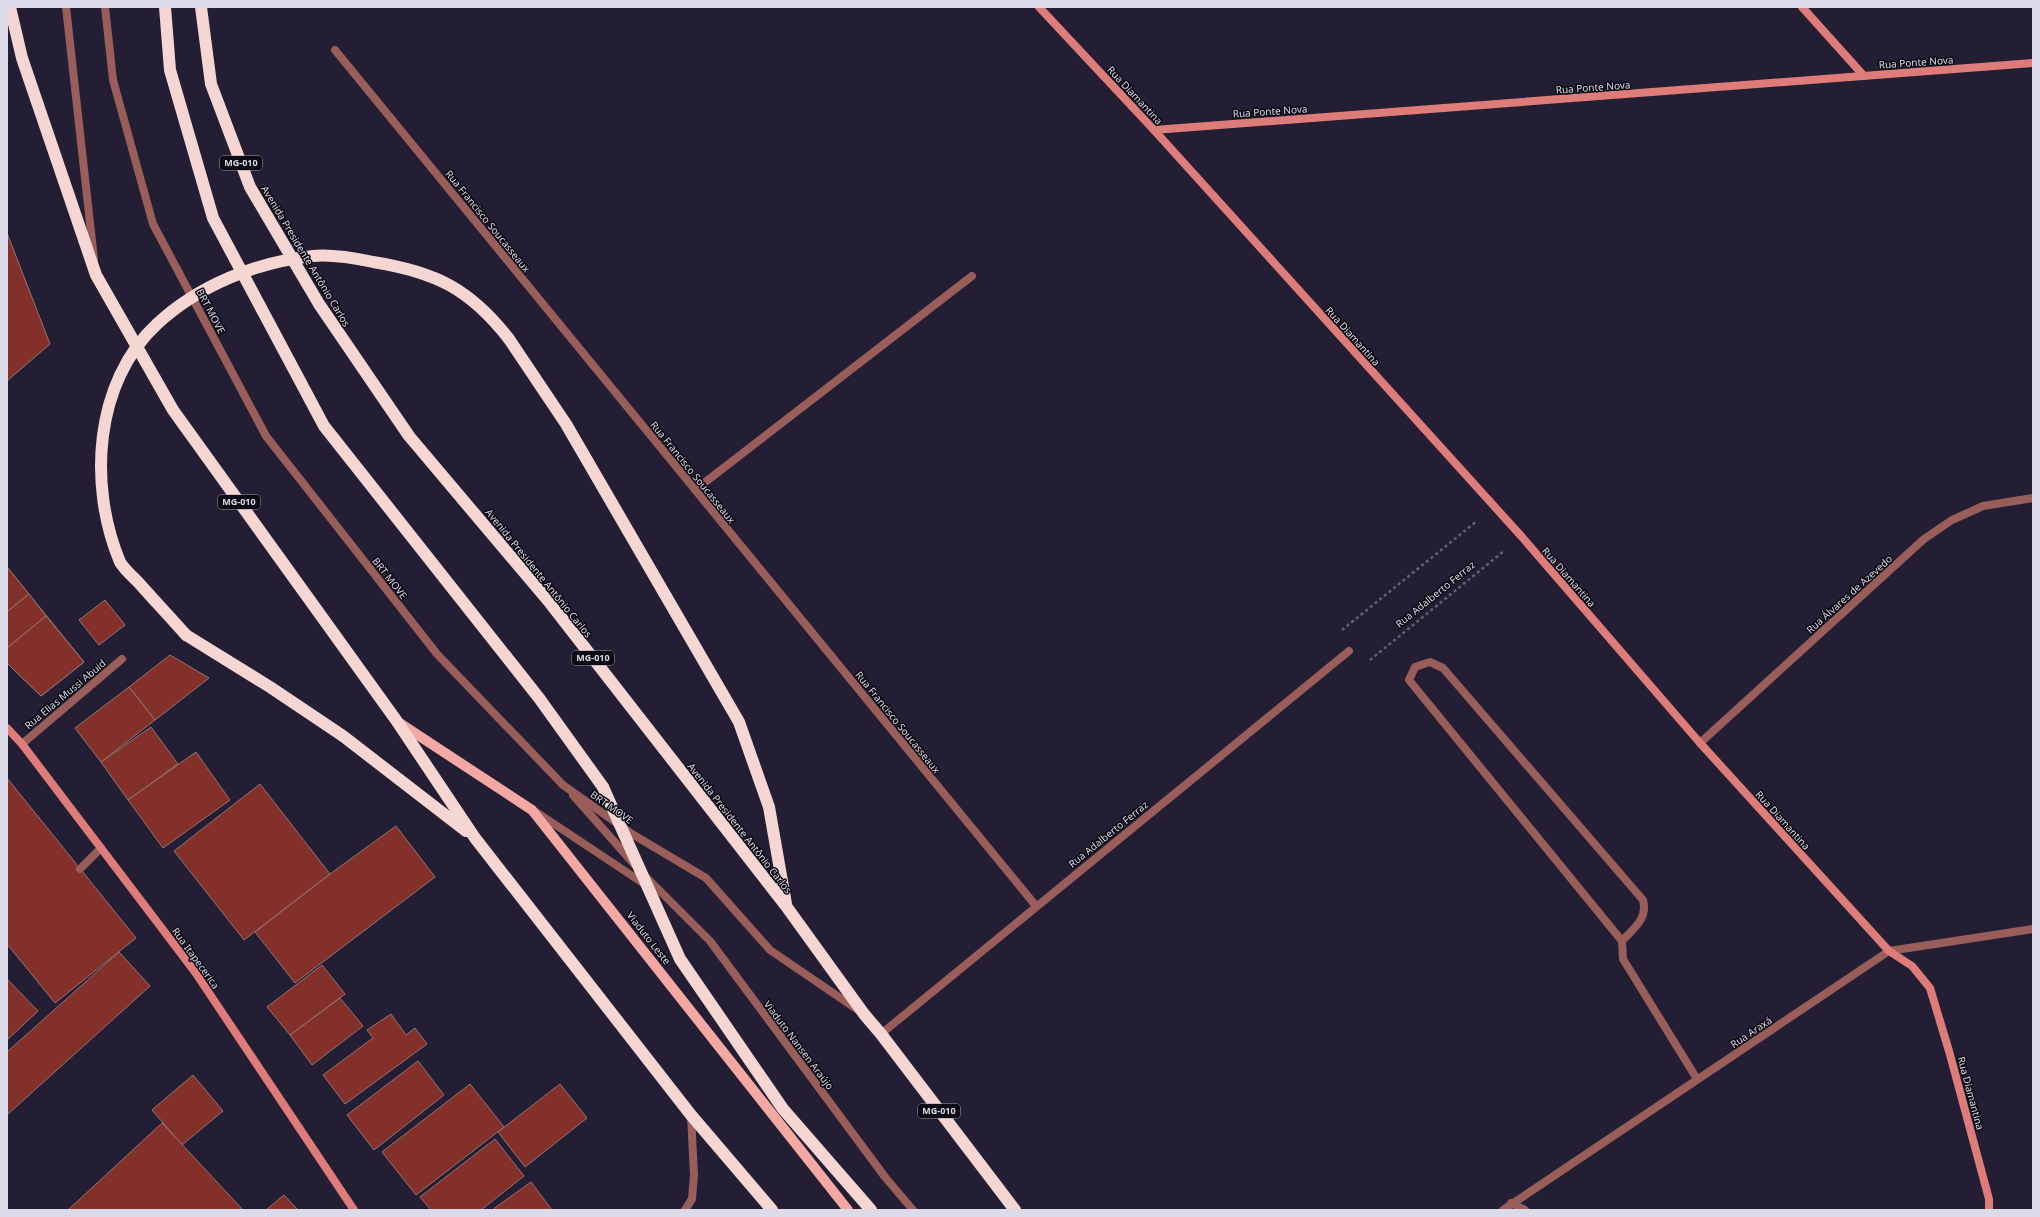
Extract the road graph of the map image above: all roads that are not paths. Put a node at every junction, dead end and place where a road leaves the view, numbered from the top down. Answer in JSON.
{"nodes":[{"id":1,"x":10,"y":7,"type":"edge"},
{"id":2,"x":66,"y":7,"type":"edge"},
{"id":3,"x":106,"y":7,"type":"edge"},
{"id":4,"x":165,"y":7,"type":"edge"},
{"id":5,"x":201,"y":7,"type":"edge"},
{"id":6,"x":1039,"y":7,"type":"edge"},
{"id":7,"x":1802,"y":7,"type":"edge"},
{"id":8,"x":334,"y":50,"type":"dead end"},
{"id":9,"x":2033,"y":63,"type":"edge"},
{"id":10,"x":1864,"y":76,"type":"junction"},
{"id":11,"x":1154,"y":130,"type":"junction"},
{"id":12,"x":96,"y":275,"type":"junction"},
{"id":13,"x":972,"y":276,"type":"dead end"},
{"id":14,"x":694,"y":490,"type":"junction"},
{"id":15,"x":2033,"y":498,"type":"edge"},
{"id":16,"x":1348,"y":651,"type":"dead end"},
{"id":17,"x":122,"y":659,"type":"dead end"},
{"id":18,"x":396,"y":720,"type":"junction"},
{"id":19,"x":7,"y":728,"type":"edge"},
{"id":20,"x":1700,"y":743,"type":"junction"},
{"id":21,"x":22,"y":744,"type":"junction"},
{"id":22,"x":563,"y":785,"type":"junction"},
{"id":23,"x":532,"y":810,"type":"junction"},
{"id":24,"x":474,"y":838,"type":"junction"},
{"id":25,"x":101,"y":848,"type":"junction"},
{"id":26,"x":80,"y":869,"type":"dead end"},
{"id":27,"x":664,"y":896,"type":"junction"},
{"id":28,"x":786,"y":906,"type":"junction"},
{"id":29,"x":1036,"y":906,"type":"junction"},
{"id":30,"x":2033,"y":929,"type":"edge"},
{"id":31,"x":1622,"y":941,"type":"junction"},
{"id":32,"x":1889,"y":951,"type":"junction"},
{"id":33,"x":864,"y":1014,"type":"junction"},
{"id":34,"x":881,"y":1034,"type":"junction"},
{"id":35,"x":1697,"y":1079,"type":"junction"},
{"id":36,"x":691,"y":1115,"type":"junction"},
{"id":37,"x":1511,"y":1203,"type":"junction"},
{"id":38,"x":354,"y":1210,"type":"edge"},
{"id":39,"x":685,"y":1210,"type":"edge"},
{"id":40,"x":772,"y":1210,"type":"edge"},
{"id":41,"x":848,"y":1210,"type":"edge"},
{"id":42,"x":871,"y":1210,"type":"edge"},
{"id":43,"x":913,"y":1210,"type":"edge"},
{"id":44,"x":1014,"y":1210,"type":"edge"},
{"id":45,"x":1503,"y":1210,"type":"edge"},
{"id":46,"x":1525,"y":1210,"type":"edge"},
{"id":47,"x":1989,"y":1210,"type":"edge"}],
"edges":[{"from":1,"to":12,"type":"highway","number":"MG-010"},
{"from":2,"to":12,"type":"street"},
{"from":3,"to":22,"type":"street","name":"BRT MOVE"},
{"from":4,"to":42,"type":"highway","bridge":true},
{"from":5,"to":28,"type":"highway","name":"Avenida Presidente Antônio Carlos","number":"MG-010"},
{"from":6,"to":11,"type":"street","name":"Rua Diamantina"},
{"from":7,"to":10,"type":"street"},
{"from":8,"to":14,"type":"street","name":"Rua Francisco Soucasseaux"},
{"from":9,"to":10,"type":"street","name":"Rua Ponte Nova"},
{"from":10,"to":11,"type":"street","name":"Rua Ponte Nova"},
{"from":11,"to":20,"type":"street","name":"Rua Diamantina"},
{"from":12,"to":18,"type":"highway","number":"MG-010"},
{"from":13,"to":14,"type":"street"},
{"from":14,"to":29,"type":"street","name":"Rua Francisco Soucasseaux"},
{"from":15,"to":20,"type":"street","name":"Rua Álvares de Azevedo"},
{"from":16,"to":29,"type":"street","name":"Rua Adalberto Ferraz"},
{"from":17,"to":21,"type":"street","name":"Rua Elias Mussi Abuid"},
{"from":18,"to":23,"type":"main road","name":"Viaduto Leste"},
{"from":18,"to":24,"type":"highway","number":"MG-010"},
{"from":19,"to":21,"type":"street","name":"Rua Itapecerica"},
{"from":20,"to":32,"type":"street","name":"Rua Diamantina"},
{"from":21,"to":25,"type":"street","name":"Rua Itapecerica"},
{"from":22,"to":27,"type":"street","name":"Viaduto Nansen Araújo"},
{"from":22,"to":33,"type":"street","name":"BRT MOVE"},
{"from":23,"to":27,"type":"street","name":"Viaduto Nansen Araújo"},
{"from":23,"to":41,"type":"main road","name":"Viaduto Leste"},
{"from":24,"to":28,"type":"highway","bridge":true},
{"from":24,"to":36,"type":"highway","number":"MG-010"},
{"from":25,"to":26,"type":"street"},
{"from":25,"to":38,"type":"street","name":"Rua Itapecerica"},
{"from":27,"to":43,"type":"street","name":"Viaduto Nansen Araújo"},
{"from":28,"to":33,"type":"highway","name":"Avenida Presidente Antônio Carlos","number":"MG-010"},
{"from":29,"to":34,"type":"street","name":"Rua Adalberto Ferraz"},
{"from":30,"to":32,"type":"street","name":"Rua Araxá"},
{"from":31,"to":31,"type":"street"},
{"from":31,"to":35,"type":"street"},
{"from":32,"to":35,"type":"street","name":"Rua Araxá"},
{"from":32,"to":47,"type":"street","name":"Rua Diamantina"},
{"from":33,"to":34,"type":"highway","name":"Avenida Presidente Antônio Carlos","number":"MG-010"},
{"from":34,"to":44,"type":"highway","name":"Avenida Presidente Antônio Carlos","number":"MG-010"},
{"from":35,"to":37,"type":"street","name":"Rua Araxá"},
{"from":36,"to":39,"type":"street"},
{"from":36,"to":40,"type":"highway","number":"MG-010"},
{"from":37,"to":45,"type":"street","name":"Rua Araxá"},
{"from":37,"to":46,"type":"street"}]}
